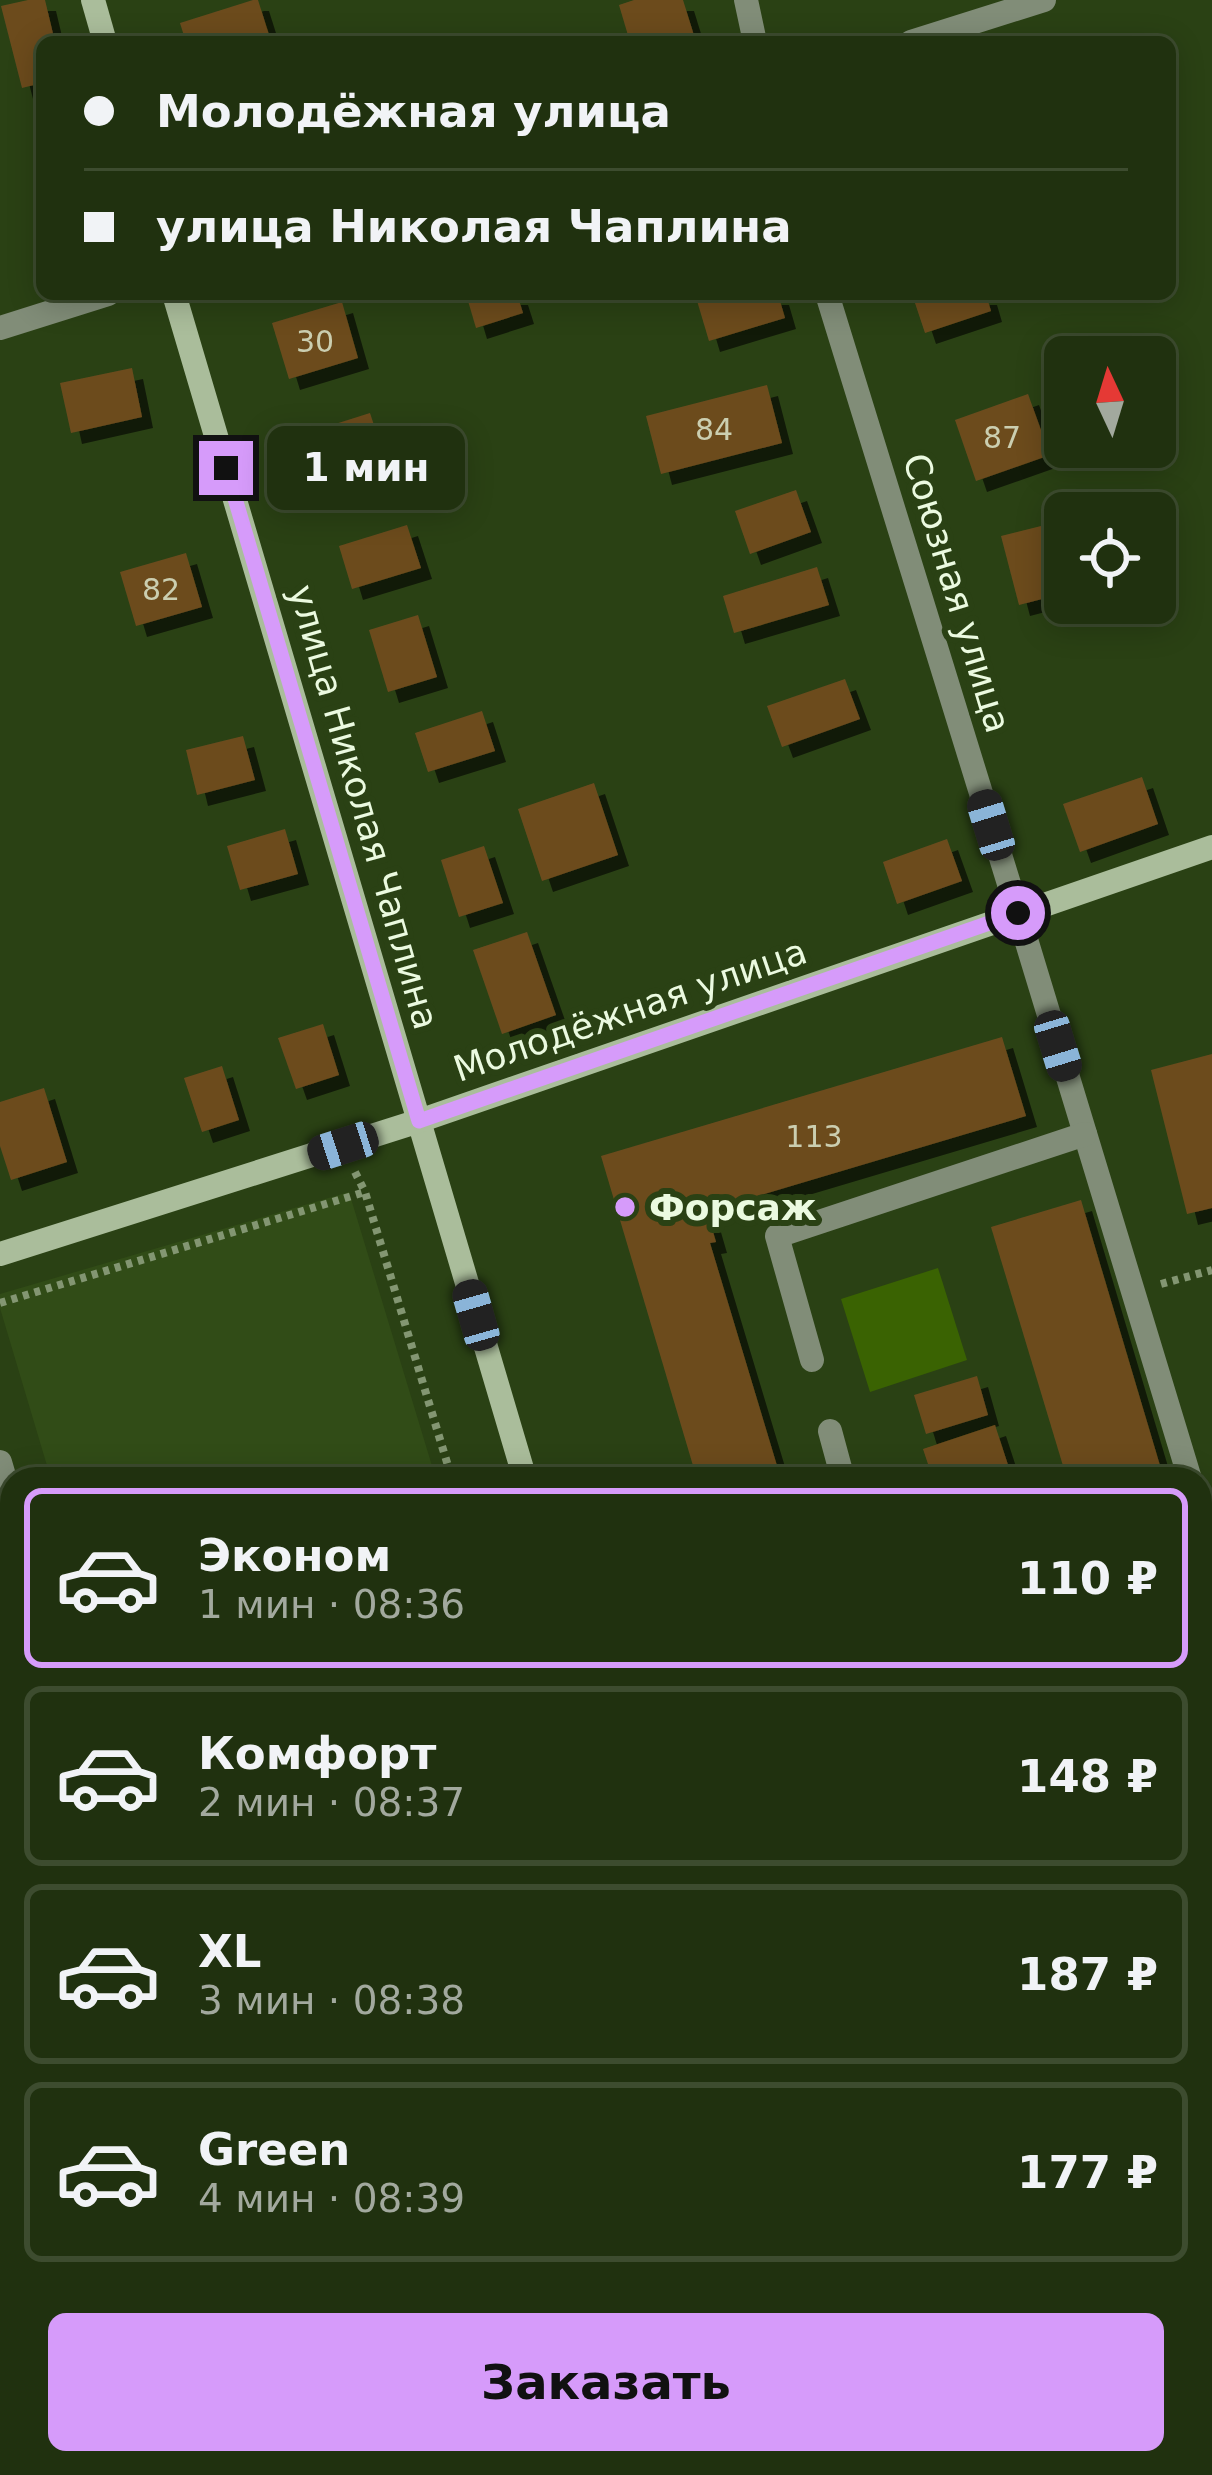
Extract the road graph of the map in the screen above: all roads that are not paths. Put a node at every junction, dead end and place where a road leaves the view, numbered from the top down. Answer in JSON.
{"nodes":[{"id":1,"x":93,"y":0,"type":"edge"},
{"id":2,"x":746,"y":0,"type":"edge"},
{"id":3,"x":1044,"y":0,"type":"edge"},
{"id":4,"x":103,"y":36,"type":"edge"},
{"id":5,"x":754,"y":36,"type":"edge"},
{"id":6,"x":930,"y":36,"type":"edge"},
{"id":7,"x":89,"y":300,"type":"edge"},
{"id":8,"x":177,"y":300,"type":"edge"},
{"id":9,"x":829,"y":300,"type":"edge"},
{"id":10,"x":0,"y":328,"type":"edge"},
{"id":11,"x":1212,"y":847,"type":"edge"},
{"id":12,"x":1018,"y":913,"type":"junction"},
{"id":13,"x":419,"y":1121,"type":"junction"},
{"id":14,"x":1085,"y":1134,"type":"junction"},
{"id":15,"x":0,"y":1255,"type":"edge"},
{"id":16,"x":812,"y":1360,"type":"dead end"},
{"id":17,"x":830,"y":1431,"type":"dead end"},
{"id":18,"x":521,"y":1467,"type":"edge"},
{"id":19,"x":840,"y":1467,"type":"edge"},
{"id":20,"x":1186,"y":1467,"type":"edge"}],
"edges":[{"from":1,"to":4,"type":"street"},
{"from":2,"to":5,"type":"street"},
{"from":3,"to":6,"type":"street"},
{"from":7,"to":10,"type":"street"},
{"from":8,"to":13,"type":"street","name":"улица Николая Чаплина"},
{"from":9,"to":12,"type":"street","name":"Союзная улица"},
{"from":11,"to":12,"type":"street","name":"Молодёжная улица"},
{"from":12,"to":13,"type":"street","name":"Молодёжная улица"},
{"from":12,"to":14,"type":"street","name":"Союзная улица"},
{"from":13,"to":15,"type":"street","name":"Молодёжная улица"},
{"from":13,"to":18,"type":"street","name":"улица Николая Чаплина"},
{"from":14,"to":16,"type":"street"},
{"from":14,"to":20,"type":"street","name":"Союзная улица"},
{"from":17,"to":19,"type":"street"}]}
